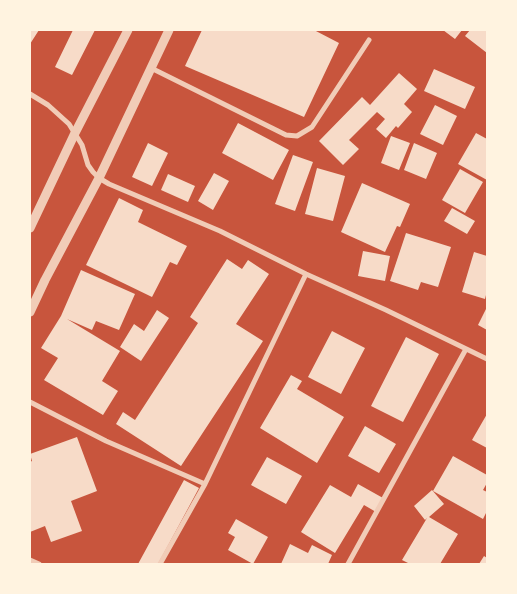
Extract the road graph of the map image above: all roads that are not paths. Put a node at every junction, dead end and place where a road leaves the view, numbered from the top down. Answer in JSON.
{"nodes":[{"id":1,"x":128,"y":30,"type":"edge"},
{"id":2,"x":169,"y":30,"type":"edge"},
{"id":3,"x":369,"y":40,"type":"dead end"},
{"id":4,"x":150,"y":68,"type":"junction"},
{"id":5,"x":30,"y":94,"type":"edge"},
{"id":6,"x":75,"y":133,"type":"junction"},
{"id":7,"x":99,"y":178,"type":"junction"},
{"id":8,"x":30,"y":228,"type":"edge"},
{"id":9,"x":306,"y":274,"type":"junction"},
{"id":10,"x":30,"y":312,"type":"edge"},
{"id":11,"x":466,"y":349,"type":"junction"},
{"id":12,"x":487,"y":359,"type":"edge"},
{"id":13,"x":30,"y":402,"type":"edge"},
{"id":14,"x":205,"y":484,"type":"junction"},
{"id":15,"x":30,"y":560,"type":"edge"},
{"id":16,"x":350,"y":561,"type":"edge"},
{"id":17,"x":39,"y":564,"type":"edge"},
{"id":18,"x":160,"y":564,"type":"edge"},
{"id":19,"x":355,"y":564,"type":"edge"}],
"edges":[{"from":1,"to":6,"type":"street"},
{"from":2,"to":4,"type":"street"},
{"from":3,"to":4,"type":"street"},
{"from":4,"to":7,"type":"street"},
{"from":5,"to":6,"type":"street"},
{"from":6,"to":7,"type":"street"},
{"from":6,"to":8,"type":"street"},
{"from":7,"to":9,"type":"street"},
{"from":7,"to":10,"type":"street"},
{"from":9,"to":11,"type":"street"},
{"from":9,"to":14,"type":"street"},
{"from":11,"to":12,"type":"street"},
{"from":11,"to":16,"type":"street"},
{"from":13,"to":14,"type":"street"},
{"from":14,"to":18,"type":"street"},
{"from":15,"to":17,"type":"street"},
{"from":16,"to":19,"type":"street"}]}
